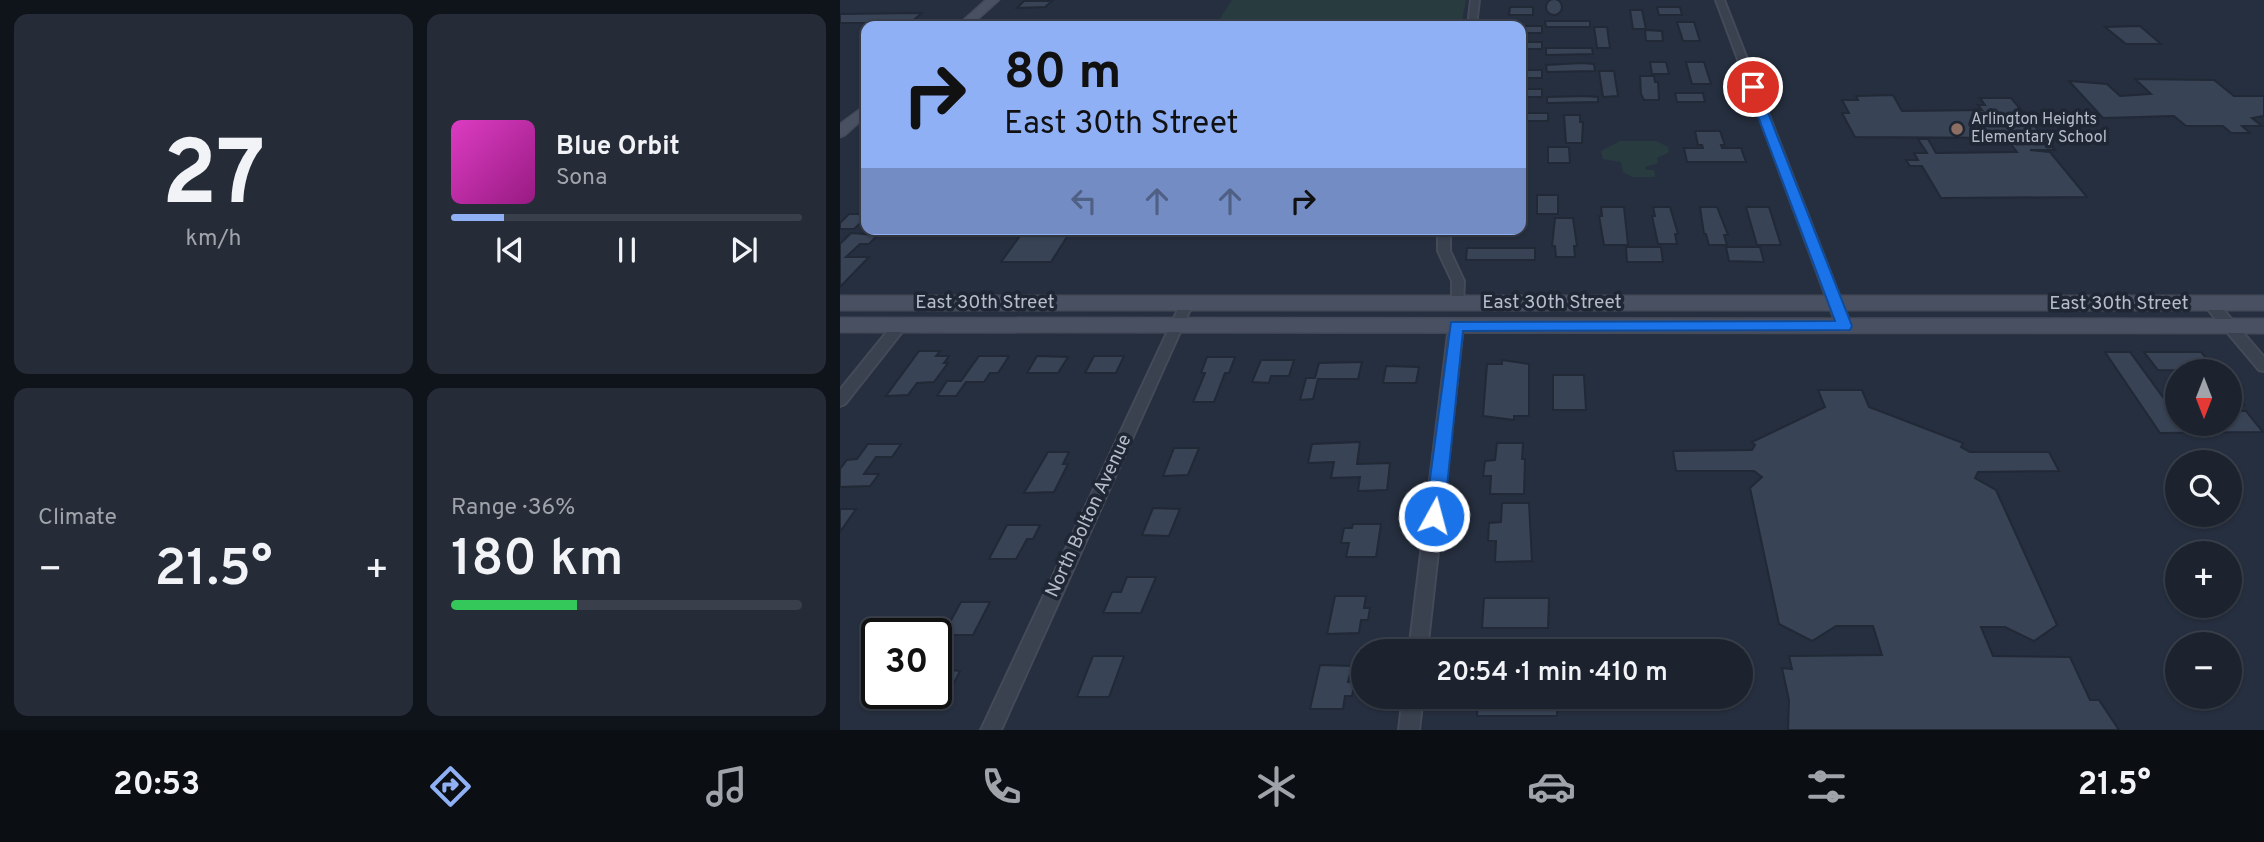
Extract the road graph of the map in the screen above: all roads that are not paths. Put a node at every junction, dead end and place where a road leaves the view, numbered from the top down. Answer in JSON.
{"nodes":[{"id":1,"x":993,"y":0,"type":"edge"},
{"id":2,"x":1475,"y":0,"type":"edge"},
{"id":3,"x":1720,"y":0,"type":"edge"},
{"id":4,"x":968,"y":21,"type":"edge"},
{"id":5,"x":1473,"y":21,"type":"edge"},
{"id":6,"x":861,"y":113,"type":"edge"},
{"id":7,"x":840,"y":132,"type":"edge"},
{"id":8,"x":1444,"y":235,"type":"edge"},
{"id":9,"x":840,"y":303,"type":"edge"},
{"id":10,"x":1187,"y":303,"type":"junction"},
{"id":11,"x":1458,"y":303,"type":"junction"},
{"id":12,"x":1837,"y":303,"type":"junction"},
{"id":13,"x":2210,"y":303,"type":"junction"},
{"id":14,"x":2264,"y":303,"type":"edge"},
{"id":15,"x":840,"y":325,"type":"edge"},
{"id":16,"x":900,"y":325,"type":"junction"},
{"id":17,"x":1177,"y":326,"type":"junction"},
{"id":18,"x":1456,"y":326,"type":"junction"},
{"id":19,"x":1844,"y":326,"type":"junction"},
{"id":20,"x":2229,"y":326,"type":"junction"},
{"id":21,"x":2264,"y":326,"type":"edge"},
{"id":22,"x":2264,"y":366,"type":"edge"},
{"id":23,"x":840,"y":400,"type":"edge"},
{"id":24,"x":1420,"y":639,"type":"edge"},
{"id":25,"x":1411,"y":709,"type":"edge"},
{"id":26,"x":991,"y":730,"type":"edge"},
{"id":27,"x":1409,"y":730,"type":"edge"}],
"edges":[{"from":1,"to":4,"type":"main road"},
{"from":2,"to":5,"type":"street"},
{"from":3,"to":12,"type":"street"},
{"from":6,"to":7,"type":"main road"},
{"from":8,"to":11,"type":"street"},
{"from":9,"to":10,"type":"main road","name":"East 30th Street"},
{"from":10,"to":11,"type":"main road","name":"East 30th Street"},
{"from":10,"to":17,"type":"street","name":"North Bolton Avenue"},
{"from":11,"to":12,"type":"main road","name":"East 30th Street"},
{"from":12,"to":13,"type":"main road","name":"East 30th Street"},
{"from":12,"to":19,"type":"street"},
{"from":13,"to":14,"type":"main road","name":"East 30th Street"},
{"from":13,"to":20,"type":"street"},
{"from":15,"to":16,"type":"main road","name":"East 30th Street"},
{"from":16,"to":17,"type":"main road","name":"East 30th Street"},
{"from":16,"to":23,"type":"street"},
{"from":17,"to":18,"type":"main road","name":"East 30th Street"},
{"from":17,"to":26,"type":"street","name":"North Bolton Avenue"},
{"from":18,"to":19,"type":"main road","name":"East 30th Street"},
{"from":18,"to":24,"type":"street"},
{"from":19,"to":20,"type":"main road","name":"East 30th Street"},
{"from":20,"to":21,"type":"main road","name":"East 30th Street"},
{"from":20,"to":22,"type":"street"},
{"from":25,"to":27,"type":"street"}]}
